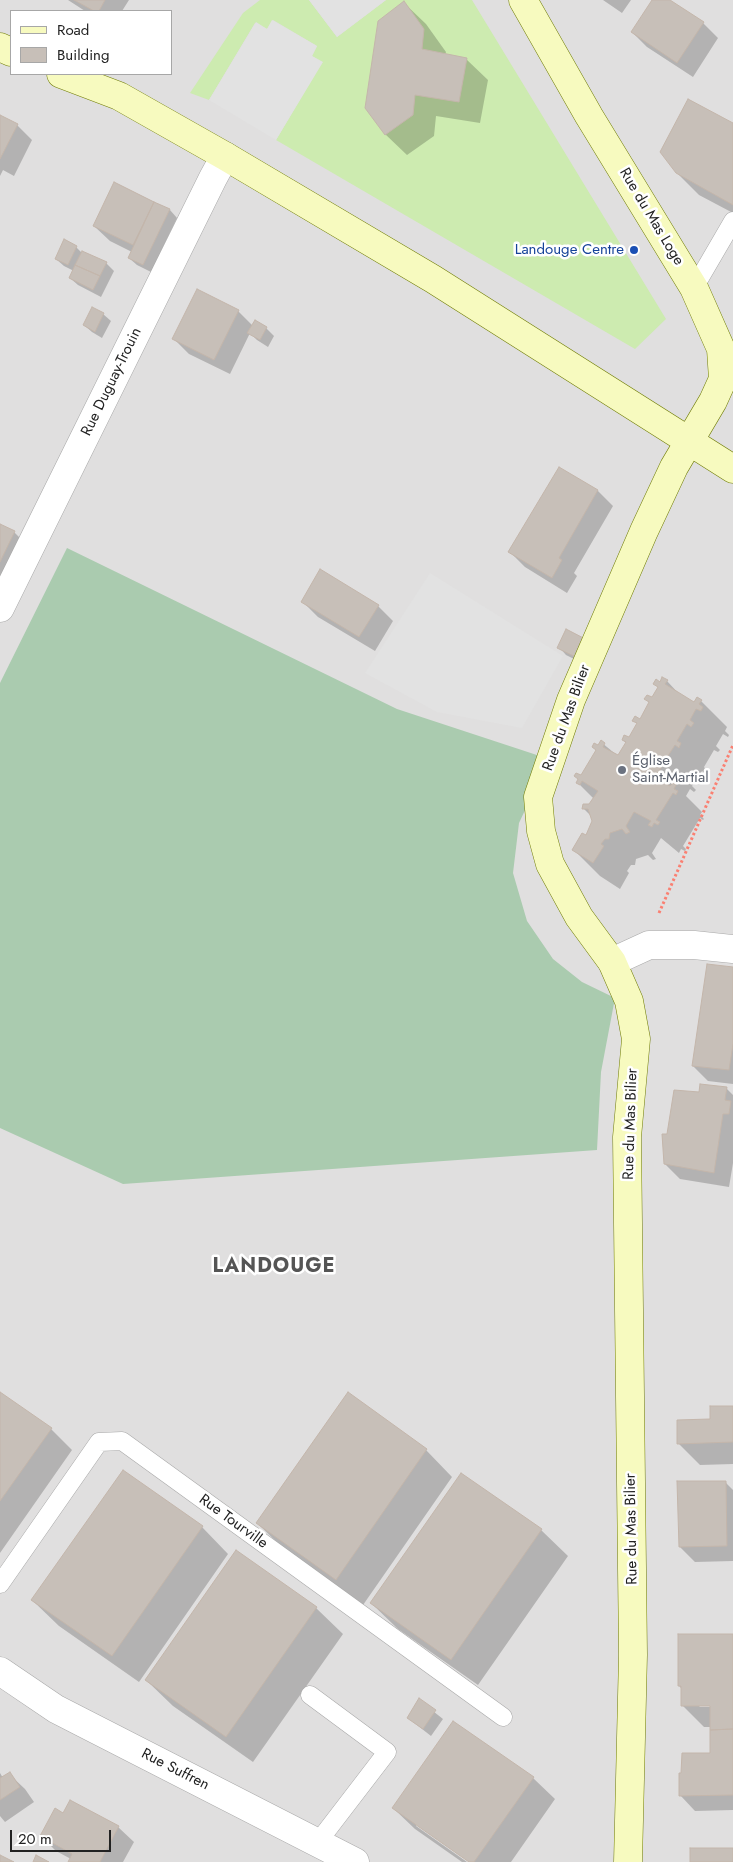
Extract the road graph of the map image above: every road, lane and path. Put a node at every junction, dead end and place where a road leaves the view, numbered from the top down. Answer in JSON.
{"nodes":[{"id":1,"x":523,"y":0,"type":"edge"},
{"id":2,"x":64,"y":75,"type":"edge"},
{"id":3,"x":225,"y":156,"type":"junction"},
{"id":4,"x":733,"y":221,"type":"edge"},
{"id":5,"x":694,"y":288,"type":"junction"},
{"id":6,"x":688,"y":441,"type":"junction"},
{"id":7,"x":733,"y":469,"type":"edge"},
{"id":8,"x":0,"y":608,"type":"edge"},
{"id":9,"x":733,"y":745,"type":"edge"},
{"id":10,"x":650,"y":945,"type":"junction"},
{"id":11,"x":733,"y":949,"type":"edge"},
{"id":12,"x":612,"y":962,"type":"junction"},
{"id":13,"x":0,"y":1584,"type":"edge"},
{"id":14,"x":0,"y":1671,"type":"edge"},
{"id":15,"x":310,"y":1695,"type":"dead end"},
{"id":16,"x":503,"y":1717,"type":"dead end"},
{"id":17,"x":318,"y":1842,"type":"junction"},
{"id":18,"x":355,"y":1862,"type":"edge"},
{"id":19,"x":628,"y":1862,"type":"edge"}],
"edges":[{"from":1,"to":5,"type":"street","name":"Rue du Mas Loge"},
{"from":2,"to":3,"type":"street"},
{"from":3,"to":6,"type":"street"},
{"from":3,"to":8,"type":"street","name":"Rue Duguay-Trouin"},
{"from":4,"to":5,"type":"lane"},
{"from":5,"to":6,"type":"street","name":"Rue du Mas Loge"},
{"from":6,"to":7,"type":"street"},
{"from":6,"to":12,"type":"street","name":"Rue du Mas Bilier"},
{"from":9,"to":10,"type":"path"},
{"from":10,"to":11,"type":"street"},
{"from":10,"to":12,"type":"street"},
{"from":12,"to":19,"type":"street","name":"Rue du Mas Bilier"},
{"from":13,"to":16,"type":"lane","name":"Rue Tourville"},
{"from":14,"to":17,"type":"street","name":"Rue Suffren"},
{"from":15,"to":17,"type":"lane"},
{"from":17,"to":18,"type":"street","name":"Rue Suffren"}]}
